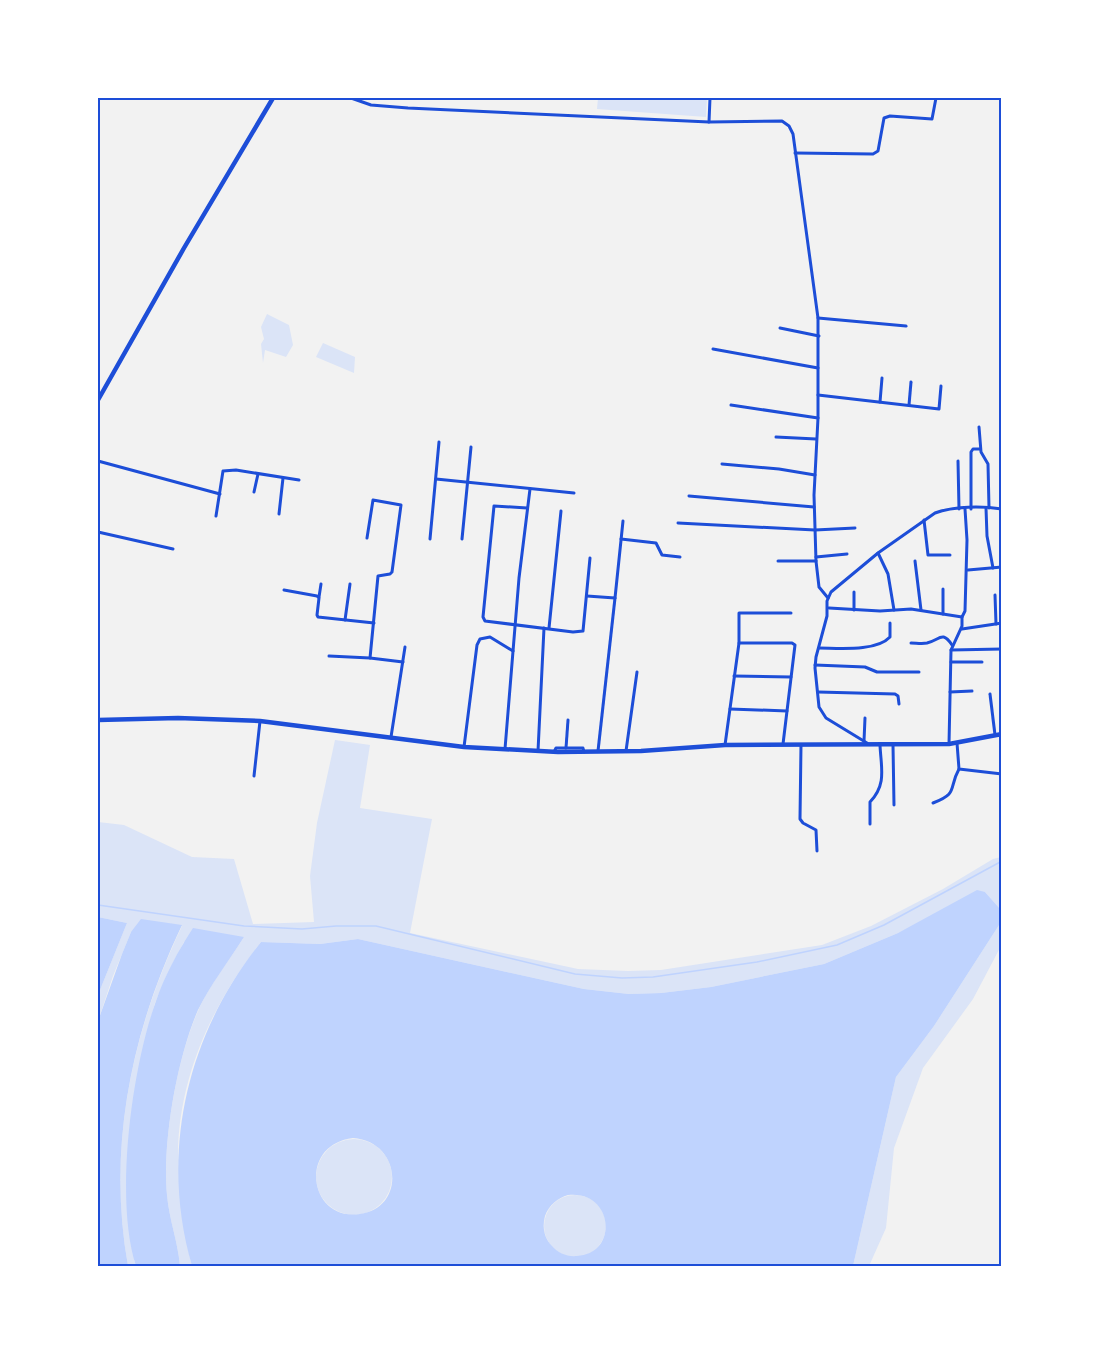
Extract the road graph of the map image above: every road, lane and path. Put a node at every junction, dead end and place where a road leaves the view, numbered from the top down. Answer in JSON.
{"nodes":[{"id":1,"x":273,"y":98,"type":"edge"},
{"id":2,"x":351,"y":98,"type":"edge"},
{"id":3,"x":710,"y":98,"type":"edge"},
{"id":4,"x":936,"y":98,"type":"edge"},
{"id":5,"x":709,"y":122,"type":"junction"},
{"id":6,"x":795,"y":153,"type":"junction"},
{"id":7,"x":818,"y":318,"type":"junction"},
{"id":8,"x":906,"y":326,"type":"dead end"},
{"id":9,"x":780,"y":328,"type":"dead end"},
{"id":10,"x":819,"y":336,"type":"junction"},
{"id":11,"x":713,"y":349,"type":"dead end"},
{"id":12,"x":818,"y":368,"type":"junction"},
{"id":13,"x":882,"y":378,"type":"dead end"},
{"id":14,"x":911,"y":382,"type":"dead end"},
{"id":15,"x":940,"y":386,"type":"dead end"},
{"id":16,"x":818,"y":395,"type":"junction"},
{"id":17,"x":98,"y":400,"type":"edge"},
{"id":18,"x":880,"y":402,"type":"junction"},
{"id":19,"x":731,"y":405,"type":"dead end"},
{"id":20,"x":909,"y":405,"type":"junction"},
{"id":21,"x":818,"y":418,"type":"junction"},
{"id":22,"x":980,"y":427,"type":"dead end"},
{"id":23,"x":776,"y":436,"type":"dead end"},
{"id":24,"x":817,"y":439,"type":"junction"},
{"id":25,"x":439,"y":442,"type":"dead end"},
{"id":26,"x":471,"y":447,"type":"dead end"},
{"id":27,"x":980,"y":449,"type":"junction"},
{"id":28,"x":98,"y":461,"type":"edge"},
{"id":29,"x":958,"y":461,"type":"dead end"},
{"id":30,"x":722,"y":464,"type":"dead end"},
{"id":31,"x":258,"y":474,"type":"junction"},
{"id":32,"x":815,"y":475,"type":"junction"},
{"id":33,"x":283,"y":478,"type":"junction"},
{"id":34,"x":436,"y":479,"type":"junction"},
{"id":35,"x":299,"y":480,"type":"dead end"},
{"id":36,"x":467,"y":482,"type":"junction"},
{"id":37,"x":530,"y":489,"type":"junction"},
{"id":38,"x":254,"y":492,"type":"dead end"},
{"id":39,"x":574,"y":493,"type":"dead end"},
{"id":40,"x":220,"y":494,"type":"junction"},
{"id":41,"x":689,"y":496,"type":"dead end"},
{"id":42,"x":814,"y":507,"type":"junction"},
{"id":43,"x":527,"y":508,"type":"junction"},
{"id":44,"x":965,"y":508,"type":"junction"},
{"id":45,"x":971,"y":508,"type":"junction"},
{"id":46,"x":987,"y":508,"type":"junction"},
{"id":47,"x":959,"y":509,"type":"junction"},
{"id":48,"x":1002,"y":509,"type":"edge"},
{"id":49,"x":561,"y":511,"type":"dead end"},
{"id":50,"x":279,"y":514,"type":"dead end"},
{"id":51,"x":216,"y":516,"type":"dead end"},
{"id":52,"x":924,"y":520,"type":"junction"},
{"id":53,"x":623,"y":521,"type":"dead end"},
{"id":54,"x":678,"y":523,"type":"dead end"},
{"id":55,"x":855,"y":528,"type":"dead end"},
{"id":56,"x":815,"y":530,"type":"junction"},
{"id":57,"x":98,"y":531,"type":"edge"},
{"id":58,"x":367,"y":538,"type":"dead end"},
{"id":59,"x":430,"y":539,"type":"dead end"},
{"id":60,"x":462,"y":539,"type":"dead end"},
{"id":61,"x":621,"y":539,"type":"junction"},
{"id":62,"x":173,"y":549,"type":"dead end"},
{"id":63,"x":878,"y":553,"type":"junction"},
{"id":64,"x":847,"y":554,"type":"dead end"},
{"id":65,"x":950,"y":555,"type":"dead end"},
{"id":66,"x":680,"y":557,"type":"dead end"},
{"id":67,"x":590,"y":558,"type":"dead end"},
{"id":68,"x":816,"y":559,"type":"junction"},
{"id":69,"x":778,"y":561,"type":"dead end"},
{"id":70,"x":915,"y":561,"type":"dead end"},
{"id":71,"x":1002,"y":567,"type":"edge"},
{"id":72,"x":993,"y":568,"type":"junction"},
{"id":73,"x":968,"y":570,"type":"junction"},
{"id":74,"x":321,"y":584,"type":"dead end"},
{"id":75,"x":350,"y":584,"type":"dead end"},
{"id":76,"x":943,"y":589,"type":"dead end"},
{"id":77,"x":284,"y":590,"type":"dead end"},
{"id":78,"x":854,"y":592,"type":"dead end"},
{"id":79,"x":995,"y":595,"type":"dead end"},
{"id":80,"x":587,"y":596,"type":"junction"},
{"id":81,"x":319,"y":598,"type":"junction"},
{"id":82,"x":615,"y":598,"type":"junction"},
{"id":83,"x":828,"y":598,"type":"junction"},
{"id":84,"x":828,"y":608,"type":"junction"},
{"id":85,"x":855,"y":610,"type":"junction"},
{"id":86,"x":894,"y":610,"type":"junction"},
{"id":87,"x":921,"y":610,"type":"junction"},
{"id":88,"x":791,"y":613,"type":"dead end"},
{"id":89,"x":943,"y":615,"type":"junction"},
{"id":90,"x":962,"y":617,"type":"junction"},
{"id":91,"x":345,"y":620,"type":"junction"},
{"id":92,"x":375,"y":623,"type":"junction"},
{"id":93,"x":890,"y":623,"type":"dead end"},
{"id":94,"x":1002,"y":623,"type":"edge"},
{"id":95,"x":996,"y":624,"type":"junction"},
{"id":96,"x":515,"y":625,"type":"junction"},
{"id":97,"x":544,"y":628,"type":"junction"},
{"id":98,"x":549,"y":629,"type":"junction"},
{"id":99,"x":961,"y":629,"type":"junction"},
{"id":100,"x":739,"y":643,"type":"junction"},
{"id":101,"x":911,"y":643,"type":"dead end"},
{"id":102,"x":952,"y":645,"type":"junction"},
{"id":103,"x":405,"y":647,"type":"dead end"},
{"id":104,"x":819,"y":648,"type":"junction"},
{"id":105,"x":1002,"y":649,"type":"edge"},
{"id":106,"x":951,"y":650,"type":"junction"},
{"id":107,"x":513,"y":651,"type":"junction"},
{"id":108,"x":329,"y":656,"type":"dead end"},
{"id":109,"x":370,"y":658,"type":"junction"},
{"id":110,"x":403,"y":662,"type":"junction"},
{"id":111,"x":951,"y":662,"type":"junction"},
{"id":112,"x":982,"y":662,"type":"dead end"},
{"id":113,"x":815,"y":665,"type":"junction"},
{"id":114,"x":637,"y":672,"type":"dead end"},
{"id":115,"x":919,"y":672,"type":"dead end"},
{"id":116,"x":734,"y":676,"type":"junction"},
{"id":117,"x":791,"y":677,"type":"junction"},
{"id":118,"x":972,"y":691,"type":"dead end"},
{"id":119,"x":818,"y":692,"type":"junction"},
{"id":120,"x":950,"y":692,"type":"junction"},
{"id":121,"x":990,"y":694,"type":"dead end"},
{"id":122,"x":899,"y":704,"type":"dead end"},
{"id":123,"x":730,"y":709,"type":"junction"},
{"id":124,"x":787,"y":711,"type":"junction"},
{"id":125,"x":865,"y":718,"type":"dead end"},
{"id":126,"x":98,"y":720,"type":"edge"},
{"id":127,"x":568,"y":720,"type":"dead end"},
{"id":128,"x":260,"y":722,"type":"junction"},
{"id":129,"x":1002,"y":734,"type":"edge"},
{"id":130,"x":994,"y":735,"type":"junction"},
{"id":131,"x":391,"y":737,"type":"junction"},
{"id":132,"x":864,"y":741,"type":"junction"},
{"id":133,"x":957,"y":743,"type":"junction"},
{"id":134,"x":783,"y":744,"type":"junction"},
{"id":135,"x":949,"y":744,"type":"junction"},
{"id":136,"x":725,"y":745,"type":"junction"},
{"id":137,"x":801,"y":745,"type":"junction"},
{"id":138,"x":871,"y":745,"type":"junction"},
{"id":139,"x":880,"y":745,"type":"junction"},
{"id":140,"x":893,"y":745,"type":"junction"},
{"id":141,"x":464,"y":747,"type":"junction"},
{"id":142,"x":566,"y":748,"type":"junction"},
{"id":143,"x":505,"y":749,"type":"junction"},
{"id":144,"x":538,"y":751,"type":"junction"},
{"id":145,"x":626,"y":751,"type":"junction"},
{"id":146,"x":554,"y":752,"type":"junction"},
{"id":147,"x":584,"y":752,"type":"junction"},
{"id":148,"x":598,"y":752,"type":"junction"},
{"id":149,"x":959,"y":769,"type":"junction"},
{"id":150,"x":1002,"y":774,"type":"edge"},
{"id":151,"x":254,"y":776,"type":"dead end"},
{"id":152,"x":933,"y":803,"type":"dead end"},
{"id":153,"x":894,"y":805,"type":"dead end"},
{"id":154,"x":870,"y":824,"type":"dead end"},
{"id":155,"x":817,"y":851,"type":"dead end"}],
"edges":[{"from":1,"to":17,"type":"main road"},
{"from":2,"to":5,"type":"street"},
{"from":3,"to":5,"type":"street"},
{"from":4,"to":6,"type":"street"},
{"from":5,"to":6,"type":"street"},
{"from":6,"to":7,"type":"street"},
{"from":7,"to":8,"type":"street"},
{"from":7,"to":10,"type":"street"},
{"from":9,"to":10,"type":"street"},
{"from":10,"to":12,"type":"street"},
{"from":11,"to":12,"type":"street"},
{"from":12,"to":16,"type":"street"},
{"from":13,"to":18,"type":"street"},
{"from":14,"to":20,"type":"street"},
{"from":15,"to":20,"type":"street"},
{"from":16,"to":18,"type":"street"},
{"from":16,"to":21,"type":"street"},
{"from":18,"to":20,"type":"street"},
{"from":19,"to":21,"type":"street"},
{"from":21,"to":24,"type":"street"},
{"from":22,"to":27,"type":"street"},
{"from":23,"to":24,"type":"street"},
{"from":24,"to":32,"type":"street"},
{"from":25,"to":34,"type":"street"},
{"from":26,"to":36,"type":"street"},
{"from":27,"to":45,"type":"street"},
{"from":27,"to":46,"type":"street"},
{"from":28,"to":40,"type":"street"},
{"from":29,"to":47,"type":"street"},
{"from":30,"to":32,"type":"street"},
{"from":31,"to":33,"type":"street"},
{"from":31,"to":38,"type":"street"},
{"from":31,"to":40,"type":"street"},
{"from":32,"to":42,"type":"street"},
{"from":33,"to":35,"type":"street"},
{"from":33,"to":50,"type":"street"},
{"from":34,"to":36,"type":"street"},
{"from":34,"to":59,"type":"street"},
{"from":36,"to":37,"type":"street"},
{"from":36,"to":60,"type":"street"},
{"from":37,"to":39,"type":"street"},
{"from":37,"to":43,"type":"street"},
{"from":40,"to":51,"type":"street"},
{"from":41,"to":42,"type":"street"},
{"from":42,"to":56,"type":"street"},
{"from":43,"to":96,"type":"street"},
{"from":43,"to":96,"type":"street"},
{"from":44,"to":45,"type":"street"},
{"from":44,"to":47,"type":"street"},
{"from":44,"to":73,"type":"street"},
{"from":45,"to":46,"type":"street"},
{"from":46,"to":48,"type":"street"},
{"from":46,"to":72,"type":"street"},
{"from":47,"to":52,"type":"street"},
{"from":49,"to":98,"type":"street"},
{"from":52,"to":63,"type":"street"},
{"from":52,"to":65,"type":"street"},
{"from":53,"to":61,"type":"street"},
{"from":54,"to":56,"type":"street"},
{"from":55,"to":56,"type":"street"},
{"from":56,"to":68,"type":"street"},
{"from":57,"to":62,"type":"street"},
{"from":58,"to":92,"type":"street"},
{"from":61,"to":66,"type":"street"},
{"from":61,"to":82,"type":"street"},
{"from":63,"to":83,"type":"street"},
{"from":63,"to":86,"type":"street"},
{"from":64,"to":68,"type":"street"},
{"from":67,"to":80,"type":"street"},
{"from":68,"to":69,"type":"street"},
{"from":68,"to":83,"type":"street"},
{"from":70,"to":87,"type":"street"},
{"from":71,"to":72,"type":"street"},
{"from":72,"to":73,"type":"street"},
{"from":73,"to":90,"type":"street"},
{"from":74,"to":81,"type":"street"},
{"from":75,"to":91,"type":"street"},
{"from":76,"to":89,"type":"street"},
{"from":77,"to":81,"type":"street"},
{"from":78,"to":85,"type":"street"},
{"from":79,"to":95,"type":"street"},
{"from":80,"to":82,"type":"street"},
{"from":80,"to":98,"type":"street"},
{"from":81,"to":91,"type":"street"},
{"from":82,"to":148,"type":"street"},
{"from":83,"to":84,"type":"street"},
{"from":84,"to":85,"type":"street"},
{"from":84,"to":104,"type":"street"},
{"from":85,"to":86,"type":"street"},
{"from":86,"to":87,"type":"street"},
{"from":87,"to":89,"type":"street"},
{"from":88,"to":100,"type":"street"},
{"from":89,"to":90,"type":"street"},
{"from":90,"to":99,"type":"street"},
{"from":91,"to":92,"type":"street"},
{"from":92,"to":109,"type":"street"},
{"from":93,"to":104,"type":"street"},
{"from":94,"to":95,"type":"street"},
{"from":95,"to":99,"type":"street"},
{"from":96,"to":97,"type":"street"},
{"from":96,"to":107,"type":"street"},
{"from":97,"to":98,"type":"street"},
{"from":97,"to":144,"type":"street"},
{"from":99,"to":102,"type":"street"},
{"from":100,"to":116,"type":"street"},
{"from":100,"to":117,"type":"street"},
{"from":101,"to":102,"type":"street"},
{"from":102,"to":106,"type":"street"},
{"from":103,"to":110,"type":"street"},
{"from":104,"to":113,"type":"street"},
{"from":105,"to":106,"type":"street"},
{"from":106,"to":111,"type":"street"},
{"from":107,"to":141,"type":"street"},
{"from":107,"to":143,"type":"street"},
{"from":108,"to":109,"type":"street"},
{"from":109,"to":110,"type":"street"},
{"from":110,"to":131,"type":"street"},
{"from":111,"to":112,"type":"street"},
{"from":111,"to":120,"type":"street"},
{"from":113,"to":115,"type":"street"},
{"from":113,"to":119,"type":"street"},
{"from":114,"to":145,"type":"street"},
{"from":116,"to":117,"type":"street"},
{"from":116,"to":123,"type":"street"},
{"from":117,"to":124,"type":"street"},
{"from":118,"to":120,"type":"street"},
{"from":119,"to":122,"type":"street"},
{"from":119,"to":132,"type":"street"},
{"from":120,"to":135,"type":"street"},
{"from":121,"to":130,"type":"street"},
{"from":123,"to":124,"type":"street"},
{"from":123,"to":136,"type":"street"},
{"from":124,"to":134,"type":"street"},
{"from":125,"to":132,"type":"street"},
{"from":126,"to":128,"type":"main road"},
{"from":127,"to":142,"type":"street"},
{"from":128,"to":131,"type":"main road"},
{"from":128,"to":151,"type":"street"},
{"from":129,"to":130,"type":"main road"},
{"from":130,"to":133,"type":"main road"},
{"from":131,"to":141,"type":"main road"},
{"from":132,"to":138,"type":"street"},
{"from":133,"to":135,"type":"main road"},
{"from":133,"to":149,"type":"street"},
{"from":134,"to":136,"type":"main road"},
{"from":134,"to":137,"type":"main road"},
{"from":135,"to":140,"type":"main road"},
{"from":136,"to":145,"type":"main road"},
{"from":137,"to":138,"type":"main road"},
{"from":137,"to":155,"type":"street"},
{"from":138,"to":139,"type":"main road"},
{"from":139,"to":140,"type":"main road"},
{"from":139,"to":154,"type":"street"},
{"from":140,"to":153,"type":"street"},
{"from":141,"to":143,"type":"main road"},
{"from":142,"to":146,"type":"street"},
{"from":142,"to":147,"type":"street"},
{"from":143,"to":144,"type":"main road"},
{"from":144,"to":146,"type":"main road"},
{"from":145,"to":148,"type":"main road"},
{"from":146,"to":147,"type":"main road"},
{"from":147,"to":148,"type":"main road"},
{"from":149,"to":150,"type":"street"},
{"from":149,"to":152,"type":"street"}]}
